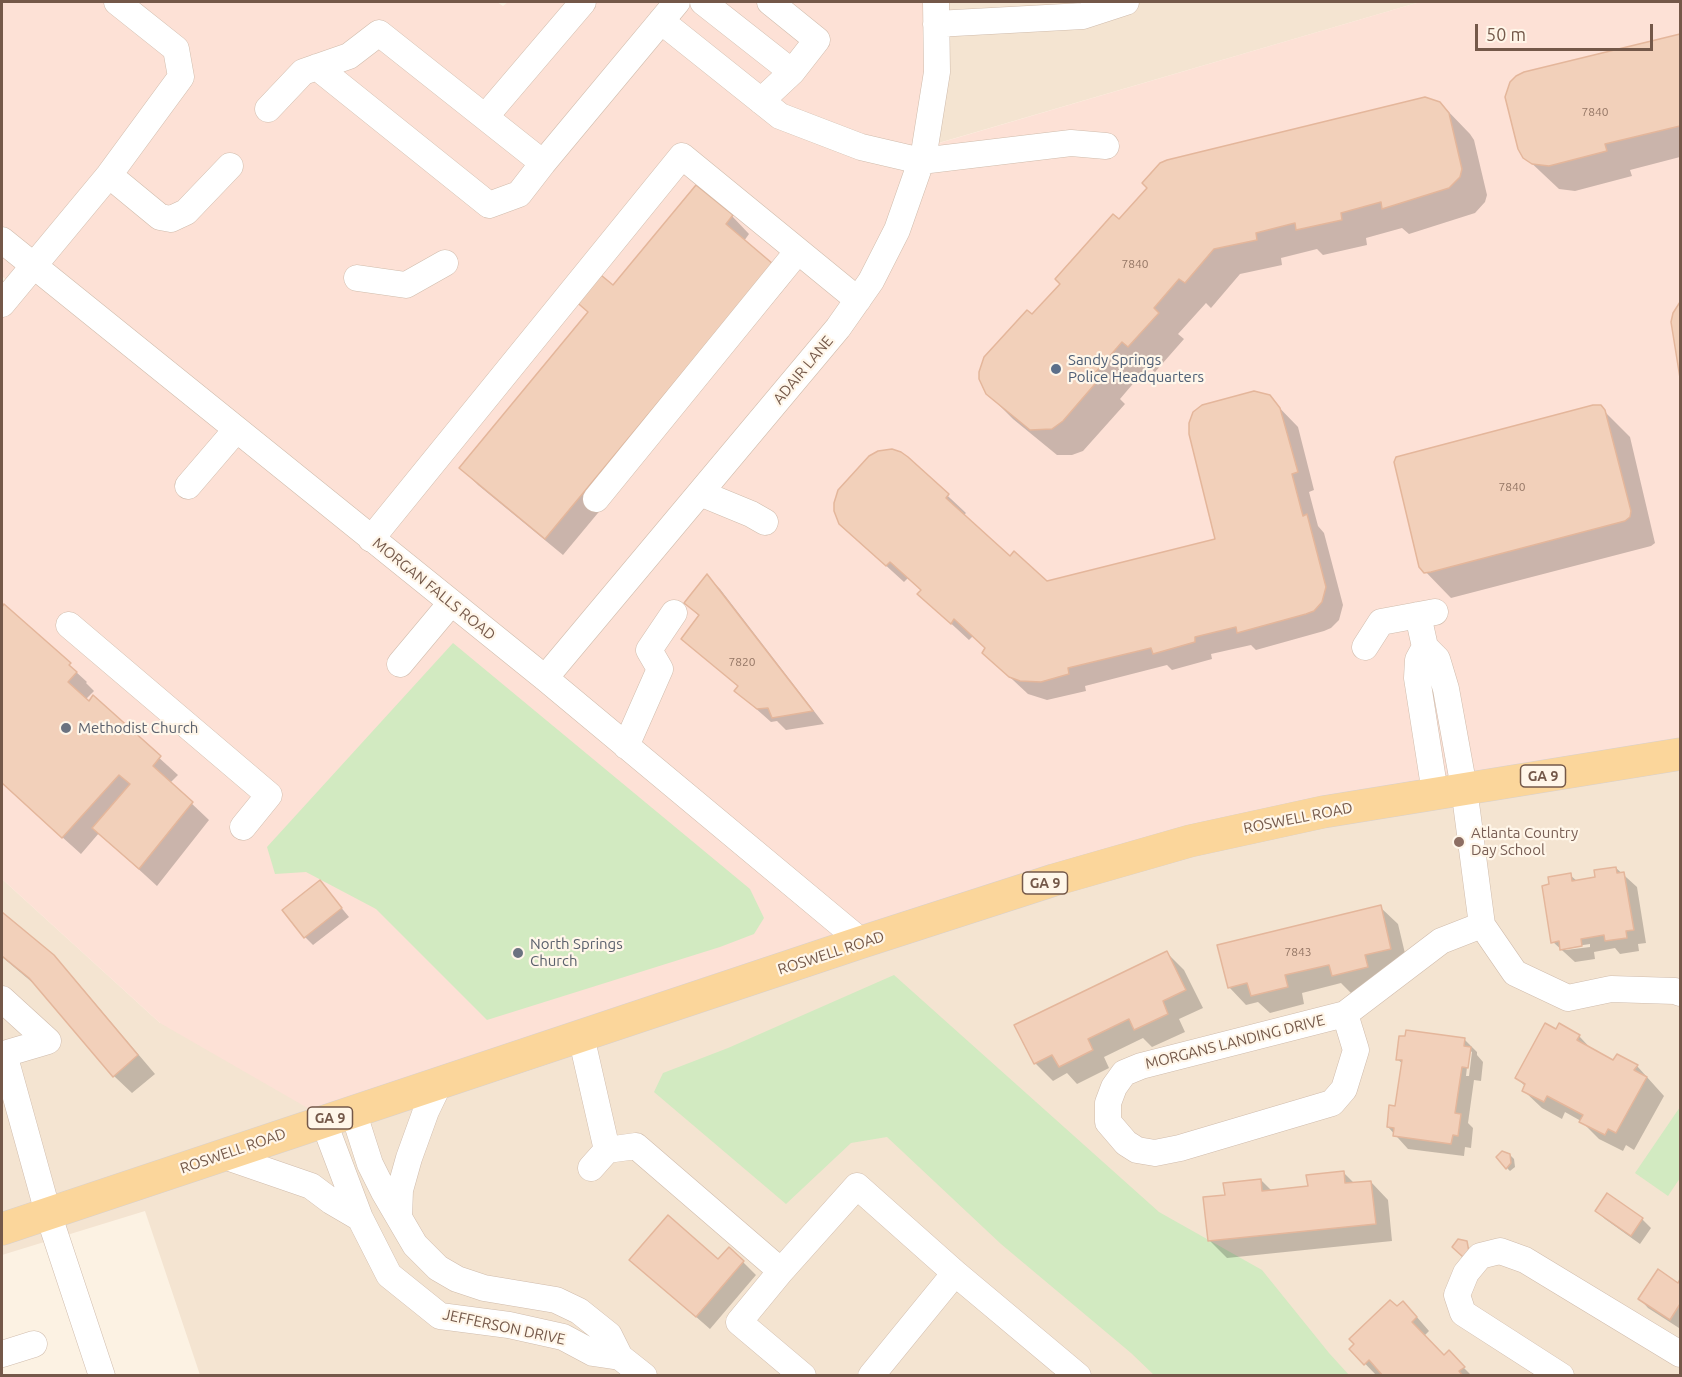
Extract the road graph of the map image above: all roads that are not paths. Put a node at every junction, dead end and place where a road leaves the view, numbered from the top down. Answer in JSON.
{"nodes":[{"id":1,"x":117,"y":2,"type":"edge"},
{"id":2,"x":583,"y":2,"type":"edge"},
{"id":3,"x":703,"y":2,"type":"edge"},
{"id":4,"x":770,"y":2,"type":"edge"},
{"id":5,"x":1126,"y":2,"type":"edge"},
{"id":6,"x":669,"y":11,"type":"edge"},
{"id":7,"x":936,"y":13,"type":"edge"},
{"id":8,"x":739,"y":31,"type":"junction"},
{"id":9,"x":713,"y":63,"type":"junction"},
{"id":10,"x":317,"y":67,"type":"junction"},
{"id":11,"x":792,"y":72,"type":"junction"},
{"id":12,"x":761,"y":101,"type":"junction"},
{"id":13,"x":268,"y":109,"type":"dead end"},
{"id":14,"x":485,"y":117,"type":"junction"},
{"id":15,"x":1106,"y":146,"type":"dead end"},
{"id":16,"x":921,"y":161,"type":"junction"},
{"id":17,"x":543,"y":163,"type":"junction"},
{"id":18,"x":230,"y":166,"type":"dead end"},
{"id":19,"x":109,"y":175,"type":"junction"},
{"id":20,"x":2,"y":240,"type":"edge"},
{"id":21,"x":798,"y":251,"type":"junction"},
{"id":22,"x":445,"y":263,"type":"dead end"},
{"id":23,"x":33,"y":267,"type":"junction"},
{"id":24,"x":357,"y":278,"type":"dead end"},
{"id":25,"x":858,"y":300,"type":"junction"},
{"id":26,"x":2,"y":304,"type":"edge"},
{"id":27,"x":236,"y":430,"type":"junction"},
{"id":28,"x":188,"y":486,"type":"dead end"},
{"id":29,"x":700,"y":493,"type":"junction"},
{"id":30,"x":596,"y":499,"type":"dead end"},
{"id":31,"x":765,"y":522,"type":"dead end"},
{"id":32,"x":371,"y":539,"type":"junction"},
{"id":33,"x":452,"y":603,"type":"junction"},
{"id":34,"x":674,"y":613,"type":"dead end"},
{"id":35,"x":69,"y":625,"type":"dead end"},
{"id":36,"x":1365,"y":647,"type":"dead end"},
{"id":37,"x":400,"y":664,"type":"dead end"},
{"id":38,"x":544,"y":678,"type":"junction"},
{"id":39,"x":626,"y":746,"type":"junction"},
{"id":40,"x":1680,"y":754,"type":"edge"},
{"id":41,"x":1449,"y":790,"type":"junction"},
{"id":42,"x":243,"y":827,"type":"dead end"},
{"id":43,"x":1482,"y":926,"type":"junction"},
{"id":44,"x":862,"y":942,"type":"junction"},
{"id":45,"x":1680,"y":993,"type":"edge"},
{"id":46,"x":2,"y":999,"type":"edge"},
{"id":47,"x":1345,"y":1014,"type":"junction"},
{"id":48,"x":581,"y":1036,"type":"junction"},
{"id":49,"x":3,"y":1055,"type":"edge"},
{"id":50,"x":440,"y":1082,"type":"junction"},
{"id":51,"x":353,"y":1111,"type":"junction"},
{"id":52,"x":323,"y":1120,"type":"junction"},
{"id":53,"x":220,"y":1155,"type":"junction"},
{"id":54,"x":48,"y":1213,"type":"junction"},
{"id":55,"x":360,"y":1218,"type":"junction"},
{"id":56,"x":399,"y":1218,"type":"junction"},
{"id":57,"x":2,"y":1229,"type":"edge"},
{"id":58,"x":781,"y":1271,"type":"junction"},
{"id":59,"x":955,"y":1273,"type":"junction"},
{"id":60,"x":34,"y":1344,"type":"dead end"},
{"id":61,"x":2,"y":1354,"type":"edge"},
{"id":62,"x":1680,"y":1354,"type":"edge"},
{"id":63,"x":627,"y":1368,"type":"edge"},
{"id":64,"x":102,"y":1376,"type":"edge"},
{"id":65,"x":803,"y":1376,"type":"edge"},
{"id":66,"x":871,"y":1376,"type":"edge"},
{"id":67,"x":1078,"y":1376,"type":"edge"},
{"id":68,"x":1561,"y":1376,"type":"edge"}],
"edges":[{"from":1,"to":19,"type":"street"},
{"from":2,"to":14,"type":"street"},
{"from":3,"to":8,"type":"street"},
{"from":4,"to":11,"type":"street"},
{"from":5,"to":7,"type":"street"},
{"from":6,"to":9,"type":"street"},
{"from":6,"to":17,"type":"street"},
{"from":7,"to":16,"type":"street","name":"ADAIR LANE"},
{"from":8,"to":9,"type":"street"},
{"from":8,"to":11,"type":"street"},
{"from":9,"to":12,"type":"street"},
{"from":10,"to":13,"type":"street"},
{"from":10,"to":14,"type":"street"},
{"from":10,"to":17,"type":"street"},
{"from":11,"to":12,"type":"street"},
{"from":12,"to":16,"type":"street"},
{"from":14,"to":17,"type":"street"},
{"from":15,"to":16,"type":"street"},
{"from":16,"to":25,"type":"street","name":"ADAIR LANE"},
{"from":18,"to":19,"type":"street"},
{"from":19,"to":23,"type":"street"},
{"from":20,"to":23,"type":"street","name":"MORGAN FALLS ROAD"},
{"from":21,"to":25,"type":"street"},
{"from":21,"to":30,"type":"street"},
{"from":21,"to":32,"type":"street"},
{"from":22,"to":24,"type":"street"},
{"from":23,"to":26,"type":"street"},
{"from":23,"to":27,"type":"street","name":"MORGAN FALLS ROAD"},
{"from":25,"to":29,"type":"street","name":"ADAIR LANE"},
{"from":27,"to":28,"type":"street"},
{"from":27,"to":32,"type":"street","name":"MORGAN FALLS ROAD"},
{"from":29,"to":31,"type":"street"},
{"from":29,"to":38,"type":"street","name":"ADAIR LANE"},
{"from":32,"to":33,"type":"street","name":"MORGAN FALLS ROAD"},
{"from":33,"to":37,"type":"street"},
{"from":33,"to":38,"type":"street","name":"MORGAN FALLS ROAD"},
{"from":34,"to":39,"type":"street"},
{"from":35,"to":42,"type":"street"},
{"from":36,"to":41,"type":"street"},
{"from":38,"to":39,"type":"street","name":"MORGAN FALLS ROAD"},
{"from":39,"to":44,"type":"street","name":"MORGAN FALLS ROAD"},
{"from":40,"to":41,"type":"main road","name":"ROSWELL ROAD","number":"GA 9"},
{"from":41,"to":43,"type":"street"},
{"from":41,"to":44,"type":"main road","name":"ROSWELL ROAD","number":"GA 9"},
{"from":43,"to":45,"type":"street"},
{"from":43,"to":47,"type":"street","name":"MORGANS LANDING DRIVE"},
{"from":44,"to":48,"type":"main road","name":"ROSWELL ROAD","number":"GA 9"},
{"from":46,"to":49,"type":"street"},
{"from":47,"to":47,"type":"street","name":"MORGANS LANDING DRIVE"},
{"from":48,"to":50,"type":"main road","name":"ROSWELL ROAD","number":"GA 9"},
{"from":48,"to":58,"type":"street"},
{"from":49,"to":54,"type":"street"},
{"from":50,"to":51,"type":"main road","name":"ROSWELL ROAD","number":"GA 9"},
{"from":50,"to":56,"type":"street"},
{"from":51,"to":52,"type":"main road","name":"ROSWELL ROAD","number":"GA 9"},
{"from":51,"to":56,"type":"street","name":"JEFFERSON DRIVE"},
{"from":52,"to":53,"type":"main road","name":"ROSWELL ROAD","number":"GA 9"},
{"from":52,"to":55,"type":"street","name":"JEFFERSON DRIVE"},
{"from":53,"to":54,"type":"main road","name":"ROSWELL ROAD","number":"GA 9"},
{"from":53,"to":55,"type":"street"},
{"from":54,"to":57,"type":"main road","name":"ROSWELL ROAD","number":"GA 9"},
{"from":54,"to":64,"type":"street"},
{"from":55,"to":63,"type":"street","name":"JEFFERSON DRIVE"},
{"from":56,"to":63,"type":"street","name":"JEFFERSON DRIVE"},
{"from":58,"to":59,"type":"street"},
{"from":58,"to":65,"type":"street"},
{"from":59,"to":66,"type":"street"},
{"from":59,"to":67,"type":"street"},
{"from":60,"to":61,"type":"street"},
{"from":62,"to":68,"type":"street"}]}
